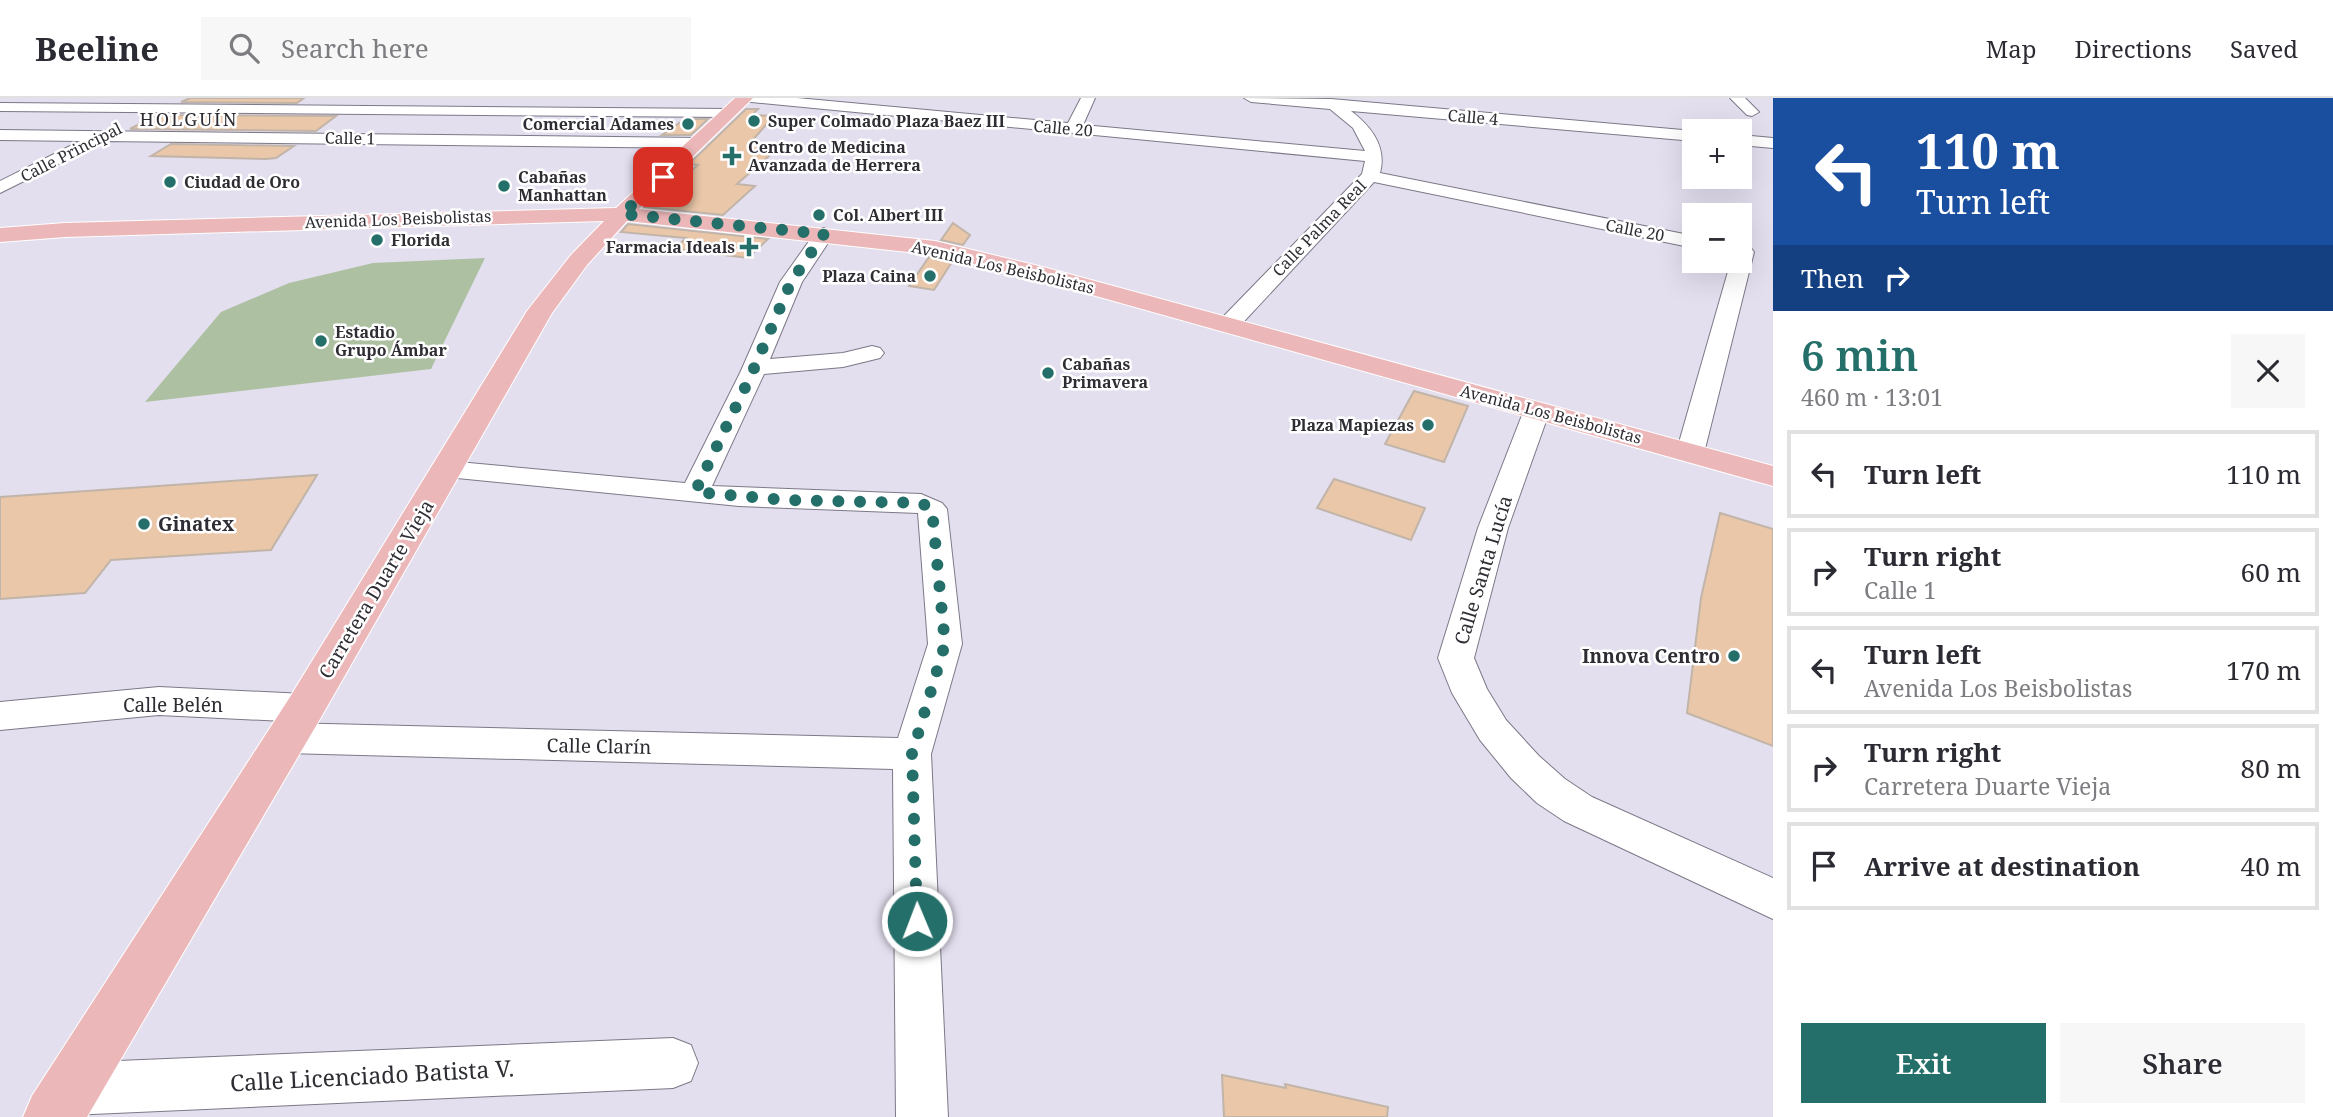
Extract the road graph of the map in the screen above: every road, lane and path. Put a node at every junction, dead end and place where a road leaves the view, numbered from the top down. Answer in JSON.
{"nodes":[{"id":1,"x":9,"y":98,"type":"edge"},
{"id":2,"x":179,"y":98,"type":"edge"},
{"id":3,"x":370,"y":98,"type":"edge"},
{"id":4,"x":511,"y":98,"type":"edge"},
{"id":5,"x":744,"y":98,"type":"edge"},
{"id":6,"x":751,"y":98,"type":"edge"},
{"id":7,"x":1088,"y":98,"type":"edge"},
{"id":8,"x":1251,"y":98,"type":"edge"},
{"id":9,"x":1737,"y":98,"type":"edge"},
{"id":10,"x":1328,"y":102,"type":"edge"},
{"id":11,"x":0,"y":104,"type":"edge"},
{"id":12,"x":158,"y":108,"type":"junction"},
{"id":13,"x":1564,"y":108,"type":"dead end"},
{"id":14,"x":354,"y":110,"type":"junction"},
{"id":15,"x":497,"y":110,"type":"junction"},
{"id":16,"x":1752,"y":112,"type":"dead end"},
{"id":17,"x":728,"y":113,"type":"junction"},
{"id":18,"x":1607,"y":128,"type":"junction"},
{"id":19,"x":1073,"y":129,"type":"junction"},
{"id":20,"x":0,"y":135,"type":"edge"},
{"id":21,"x":1682,"y":135,"type":"edge"},
{"id":22,"x":101,"y":137,"type":"junction"},
{"id":23,"x":315,"y":137,"type":"junction"},
{"id":24,"x":1752,"y":141,"type":"edge"},
{"id":25,"x":699,"y":143,"type":"junction"},
{"id":26,"x":1773,"y":143,"type":"edge"},
{"id":27,"x":1375,"y":157,"type":"junction"},
{"id":28,"x":1370,"y":176,"type":"junction"},
{"id":29,"x":0,"y":188,"type":"edge"},
{"id":30,"x":627,"y":209,"type":"junction"},
{"id":31,"x":0,"y":226,"type":"edge"},
{"id":32,"x":824,"y":234,"type":"junction"},
{"id":33,"x":0,"y":235,"type":"edge"},
{"id":34,"x":1682,"y":240,"type":"edge"},
{"id":35,"x":1743,"y":273,"type":"edge"},
{"id":36,"x":1233,"y":319,"type":"junction"},
{"id":37,"x":872,"y":353,"type":"dead end"},
{"id":38,"x":754,"y":368,"type":"junction"},
{"id":39,"x":1537,"y":410,"type":"junction"},
{"id":40,"x":1691,"y":444,"type":"junction"},
{"id":41,"x":1773,"y":457,"type":"edge"},
{"id":42,"x":447,"y":469,"type":"junction"},
{"id":43,"x":1773,"y":476,"type":"edge"},
{"id":44,"x":695,"y":492,"type":"junction"},
{"id":45,"x":0,"y":716,"type":"edge"},
{"id":46,"x":295,"y":723,"type":"junction"},
{"id":47,"x":912,"y":754,"type":"junction"},
{"id":48,"x":1773,"y":899,"type":"edge"},
{"id":49,"x":673,"y":1063,"type":"dead end"},
{"id":50,"x":62,"y":1103,"type":"edge"},
{"id":51,"x":922,"y":1117,"type":"edge"}],
"edges":[{"from":1,"to":11,"type":"street"},
{"from":2,"to":12,"type":"street","name":"Calle Principal"},
{"from":3,"to":14,"type":"street"},
{"from":4,"to":15,"type":"street"},
{"from":5,"to":17,"type":"main road","name":"Carretera Duarte Vieja"},
{"from":6,"to":19,"type":"street","name":"Calle 20"},
{"from":7,"to":19,"type":"street"},
{"from":8,"to":10,"type":"street","name":"Calle 4"},
{"from":9,"to":16,"type":"street"},
{"from":10,"to":18,"type":"street","name":"Calle 4"},
{"from":10,"to":27,"type":"street","name":"Calle Palma Real"},
{"from":11,"to":12,"type":"street"},
{"from":12,"to":14,"type":"street"},
{"from":12,"to":22,"type":"street","name":"Calle Principal"},
{"from":13,"to":18,"type":"street"},
{"from":14,"to":15,"type":"street"},
{"from":14,"to":23,"type":"street"},
{"from":15,"to":17,"type":"street"},
{"from":17,"to":25,"type":"main road","name":"Carretera Duarte Vieja"},
{"from":18,"to":21,"type":"street","name":"Calle 4"},
{"from":19,"to":27,"type":"street","name":"Calle 20"},
{"from":20,"to":22,"type":"street","name":"Calle 1"},
{"from":22,"to":23,"type":"street","name":"Calle 1"},
{"from":22,"to":29,"type":"street","name":"Calle Principal"},
{"from":23,"to":25,"type":"street","name":"Calle 1"},
{"from":24,"to":26,"type":"street"},
{"from":25,"to":30,"type":"main road","name":"Carretera Duarte Vieja"},
{"from":27,"to":28,"type":"street","name":"Calle Palma Real"},
{"from":28,"to":34,"type":"street","name":"Calle 20"},
{"from":28,"to":36,"type":"street","name":"Calle Palma Real"},
{"from":30,"to":31,"type":"main road","name":"Avenida Los Beisbolistas"},
{"from":30,"to":32,"type":"main road","name":"Avenida Los Beisbolistas"},
{"from":30,"to":33,"type":"main road","name":"Avenida Los Beisbolistas"},
{"from":30,"to":36,"type":"main road","name":"Avenida Los Beisbolistas"},
{"from":30,"to":42,"type":"main road","name":"Carretera Duarte Vieja"},
{"from":32,"to":36,"type":"main road","name":"Avenida Los Beisbolistas"},
{"from":32,"to":38,"type":"street"},
{"from":35,"to":40,"type":"street"},
{"from":36,"to":39,"type":"main road","name":"Avenida Los Beisbolistas"},
{"from":36,"to":40,"type":"main road","name":"Avenida Los Beisbolistas"},
{"from":37,"to":38,"type":"street"},
{"from":38,"to":44,"type":"street"},
{"from":39,"to":40,"type":"main road","name":"Avenida Los Beisbolistas"},
{"from":39,"to":48,"type":"street","name":"Calle Santa Lucía"},
{"from":40,"to":41,"type":"main road","name":"Avenida Los Beisbolistas"},
{"from":40,"to":43,"type":"main road","name":"Avenida Los Beisbolistas"},
{"from":42,"to":44,"type":"street"},
{"from":42,"to":46,"type":"main road","name":"Carretera Duarte Vieja"},
{"from":44,"to":47,"type":"street"},
{"from":45,"to":46,"type":"street","name":"Calle Belén"},
{"from":46,"to":47,"type":"street","name":"Calle Clarín"},
{"from":46,"to":50,"type":"main road","name":"Carretera Duarte Vieja"},
{"from":47,"to":51,"type":"street"},
{"from":49,"to":50,"type":"street","name":"Calle Licenciado Batista V."}]}
